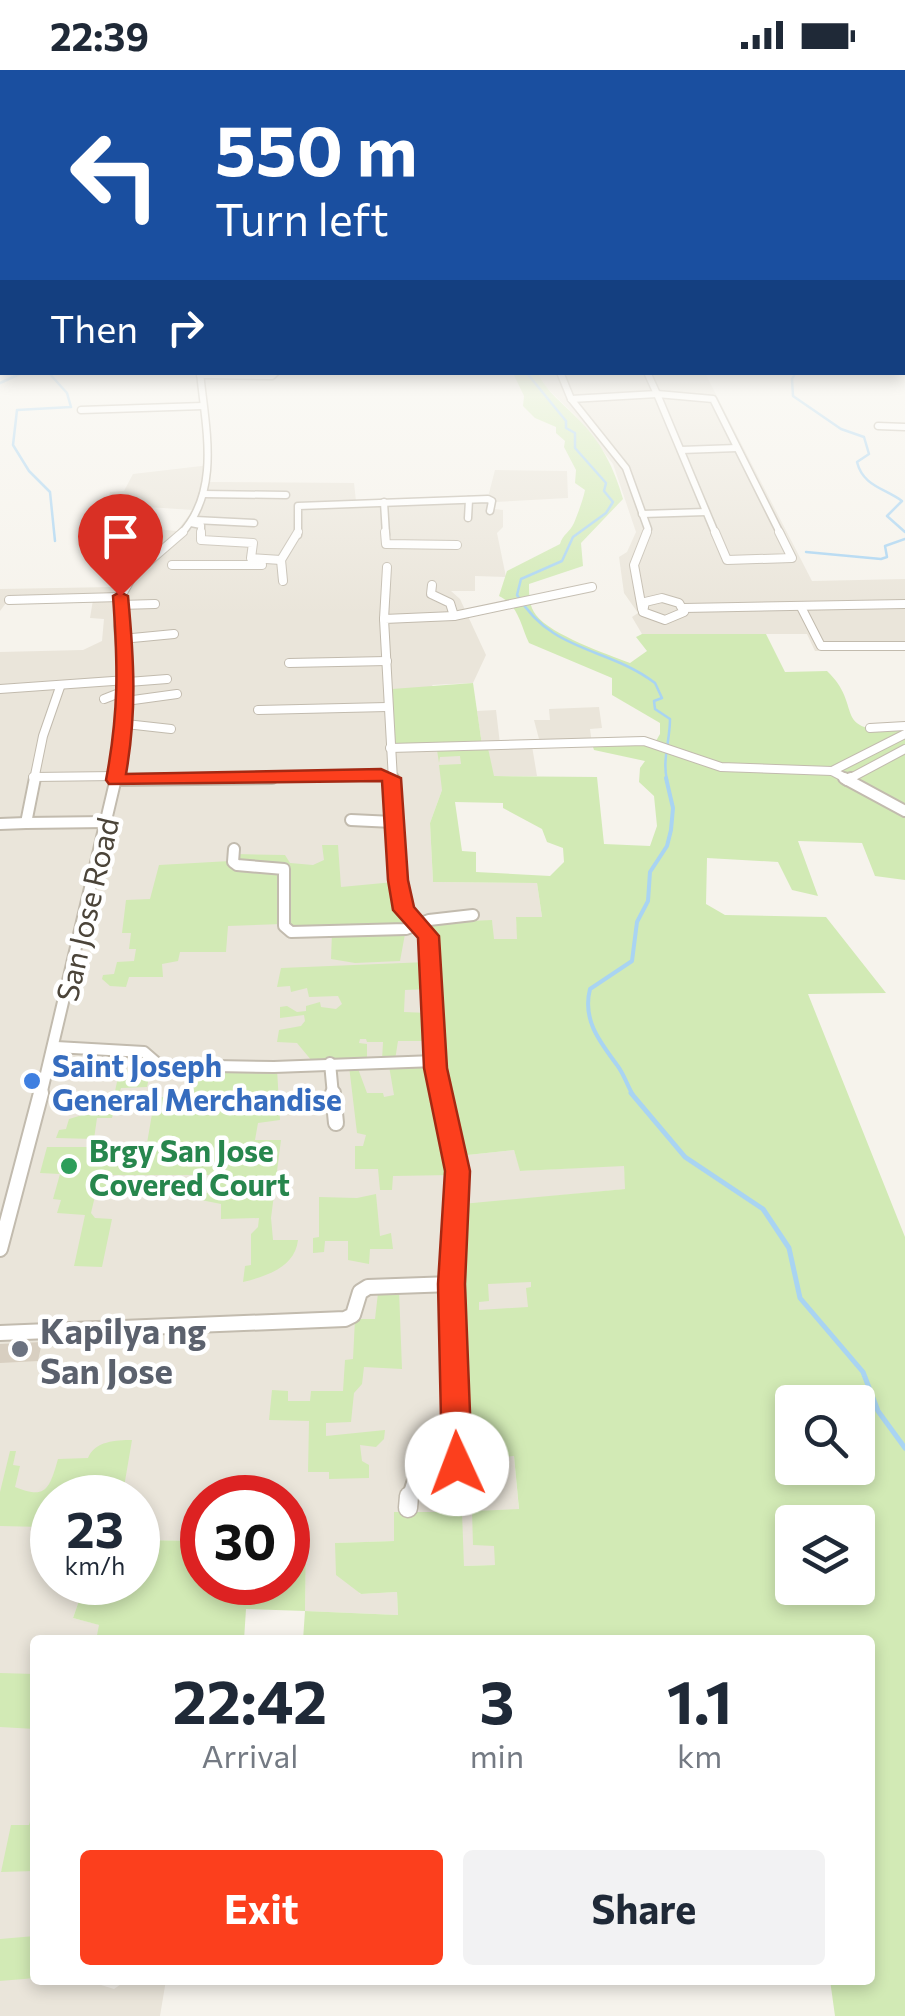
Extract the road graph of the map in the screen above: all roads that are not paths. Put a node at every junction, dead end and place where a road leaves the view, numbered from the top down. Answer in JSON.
{"nodes":[{"id":1,"x":207,"y":433,"type":"edge"},
{"id":2,"x":598,"y":433,"type":"edge"},
{"id":3,"x":674,"y":433,"type":"edge"},
{"id":4,"x":730,"y":433,"type":"edge"},
{"id":5,"x":738,"y":448,"type":"junction"},
{"id":6,"x":682,"y":450,"type":"junction"},
{"id":7,"x":203,"y":494,"type":"junction"},
{"id":8,"x":286,"y":495,"type":"dead end"},
{"id":9,"x":469,"y":500,"type":"junction"},
{"id":10,"x":384,"y":502,"type":"junction"},
{"id":11,"x":490,"y":511,"type":"dead end"},
{"id":12,"x":706,"y":512,"type":"junction"},
{"id":13,"x":642,"y":514,"type":"junction"},
{"id":14,"x":468,"y":518,"type":"dead end"},
{"id":15,"x":192,"y":522,"type":"junction"},
{"id":16,"x":254,"y":522,"type":"dead end"},
{"id":17,"x":457,"y":546,"type":"dead end"},
{"id":18,"x":281,"y":563,"type":"junction"},
{"id":19,"x":172,"y":566,"type":"dead end"},
{"id":20,"x":387,"y":567,"type":"dead end"},
{"id":21,"x":283,"y":581,"type":"dead end"},
{"id":22,"x":432,"y":585,"type":"dead end"},
{"id":23,"x":636,"y":585,"type":"junction"},
{"id":24,"x":592,"y":586,"type":"dead end"},
{"id":25,"x":668,"y":599,"type":"junction"},
{"id":26,"x":10,"y":600,"type":"dead end"},
{"id":27,"x":120,"y":601,"type":"junction"},
{"id":28,"x":155,"y":604,"type":"dead end"},
{"id":29,"x":905,"y":604,"type":"edge"},
{"id":30,"x":801,"y":607,"type":"junction"},
{"id":31,"x":684,"y":608,"type":"junction"},
{"id":32,"x":642,"y":609,"type":"junction"},
{"id":33,"x":454,"y":616,"type":"junction"},
{"id":34,"x":384,"y":620,"type":"junction"},
{"id":35,"x":174,"y":634,"type":"dead end"},
{"id":36,"x":122,"y":639,"type":"junction"},
{"id":37,"x":905,"y":646,"type":"edge"},
{"id":38,"x":387,"y":661,"type":"junction"},
{"id":39,"x":289,"y":662,"type":"dead end"},
{"id":40,"x":168,"y":679,"type":"dead end"},
{"id":41,"x":60,"y":687,"type":"junction"},
{"id":42,"x":127,"y":688,"type":"junction"},
{"id":43,"x":0,"y":689,"type":"edge"},
{"id":44,"x":177,"y":694,"type":"dead end"},
{"id":45,"x":104,"y":699,"type":"dead end"},
{"id":46,"x":388,"y":707,"type":"junction"},
{"id":47,"x":258,"y":710,"type":"dead end"},
{"id":48,"x":126,"y":724,"type":"junction"},
{"id":49,"x":905,"y":726,"type":"edge"},
{"id":50,"x":870,"y":728,"type":"dead end"},
{"id":51,"x":171,"y":729,"type":"dead end"},
{"id":52,"x":905,"y":734,"type":"edge"},
{"id":53,"x":390,"y":748,"type":"junction"},
{"id":54,"x":905,"y":749,"type":"edge"},
{"id":55,"x":832,"y":771,"type":"junction"},
{"id":56,"x":390,"y":776,"type":"junction"},
{"id":57,"x":33,"y":777,"type":"junction"},
{"id":58,"x":116,"y":778,"type":"junction"},
{"id":59,"x":847,"y":780,"type":"junction"},
{"id":60,"x":905,"y":811,"type":"edge"},
{"id":61,"x":351,"y":820,"type":"dead end"},
{"id":62,"x":106,"y":822,"type":"junction"},
{"id":63,"x":393,"y":822,"type":"junction"},
{"id":64,"x":26,"y":823,"type":"junction"},
{"id":65,"x":0,"y":824,"type":"edge"},
{"id":66,"x":234,"y":849,"type":"dead end"},
{"id":67,"x":473,"y":915,"type":"dead end"},
{"id":68,"x":420,"y":923,"type":"junction"},
{"id":69,"x":56,"y":1046,"type":"junction"},
{"id":70,"x":435,"y":1061,"type":"junction"},
{"id":71,"x":330,"y":1063,"type":"junction"},
{"id":72,"x":336,"y":1123,"type":"dead end"},
{"id":73,"x":0,"y":1249,"type":"edge"},
{"id":74,"x":452,"y":1284,"type":"junction"},
{"id":75,"x":0,"y":1333,"type":"edge"},
{"id":76,"x":408,"y":1508,"type":"dead end"}],
"edges":[{"from":1,"to":7,"type":"street"},
{"from":2,"to":13,"type":"street"},
{"from":3,"to":6,"type":"street"},
{"from":4,"to":5,"type":"street"},
{"from":5,"to":6,"type":"street"},
{"from":5,"to":12,"type":"street"},
{"from":6,"to":12,"type":"street"},
{"from":7,"to":8,"type":"street"},
{"from":7,"to":15,"type":"street"},
{"from":9,"to":10,"type":"street"},
{"from":9,"to":11,"type":"street"},
{"from":9,"to":14,"type":"street"},
{"from":10,"to":17,"type":"street"},
{"from":10,"to":18,"type":"street"},
{"from":12,"to":13,"type":"street"},
{"from":13,"to":23,"type":"street"},
{"from":15,"to":16,"type":"street"},
{"from":15,"to":18,"type":"street"},
{"from":15,"to":27,"type":"street"},
{"from":18,"to":19,"type":"street"},
{"from":18,"to":21,"type":"street"},
{"from":20,"to":34,"type":"street"},
{"from":22,"to":33,"type":"street"},
{"from":23,"to":25,"type":"street"},
{"from":23,"to":32,"type":"street"},
{"from":24,"to":33,"type":"street"},
{"from":25,"to":31,"type":"street"},
{"from":25,"to":32,"type":"street"},
{"from":26,"to":27,"type":"street"},
{"from":27,"to":28,"type":"street"},
{"from":27,"to":36,"type":"street","name":"San Jose Road"},
{"from":29,"to":30,"type":"street"},
{"from":30,"to":31,"type":"street"},
{"from":30,"to":37,"type":"street"},
{"from":31,"to":32,"type":"street"},
{"from":33,"to":34,"type":"street"},
{"from":34,"to":38,"type":"street"},
{"from":35,"to":36,"type":"street"},
{"from":36,"to":42,"type":"street","name":"San Jose Road"},
{"from":38,"to":39,"type":"street"},
{"from":38,"to":46,"type":"street"},
{"from":40,"to":42,"type":"street"},
{"from":41,"to":42,"type":"street"},
{"from":41,"to":43,"type":"street"},
{"from":41,"to":57,"type":"street"},
{"from":42,"to":44,"type":"street"},
{"from":42,"to":45,"type":"street"},
{"from":42,"to":48,"type":"street","name":"San Jose Road"},
{"from":46,"to":47,"type":"street"},
{"from":46,"to":53,"type":"street"},
{"from":48,"to":51,"type":"street"},
{"from":48,"to":58,"type":"street","name":"San Jose Road"},
{"from":49,"to":50,"type":"street"},
{"from":52,"to":55,"type":"street"},
{"from":53,"to":55,"type":"street"},
{"from":53,"to":56,"type":"street"},
{"from":54,"to":59,"type":"street"},
{"from":55,"to":59,"type":"street"},
{"from":56,"to":58,"type":"street"},
{"from":56,"to":63,"type":"street"},
{"from":57,"to":58,"type":"street"},
{"from":57,"to":64,"type":"street"},
{"from":58,"to":62,"type":"street","name":"San Jose Road"},
{"from":59,"to":60,"type":"street"},
{"from":61,"to":63,"type":"street"},
{"from":62,"to":64,"type":"street"},
{"from":62,"to":69,"type":"street","name":"San Jose Road"},
{"from":63,"to":68,"type":"street"},
{"from":64,"to":65,"type":"street"},
{"from":66,"to":68,"type":"street"},
{"from":67,"to":68,"type":"street"},
{"from":68,"to":70,"type":"street"},
{"from":69,"to":71,"type":"street"},
{"from":69,"to":73,"type":"street","name":"San Jose Road"},
{"from":70,"to":71,"type":"street"},
{"from":70,"to":74,"type":"street"},
{"from":71,"to":72,"type":"street"},
{"from":74,"to":75,"type":"street"},
{"from":74,"to":76,"type":"street"}]}
